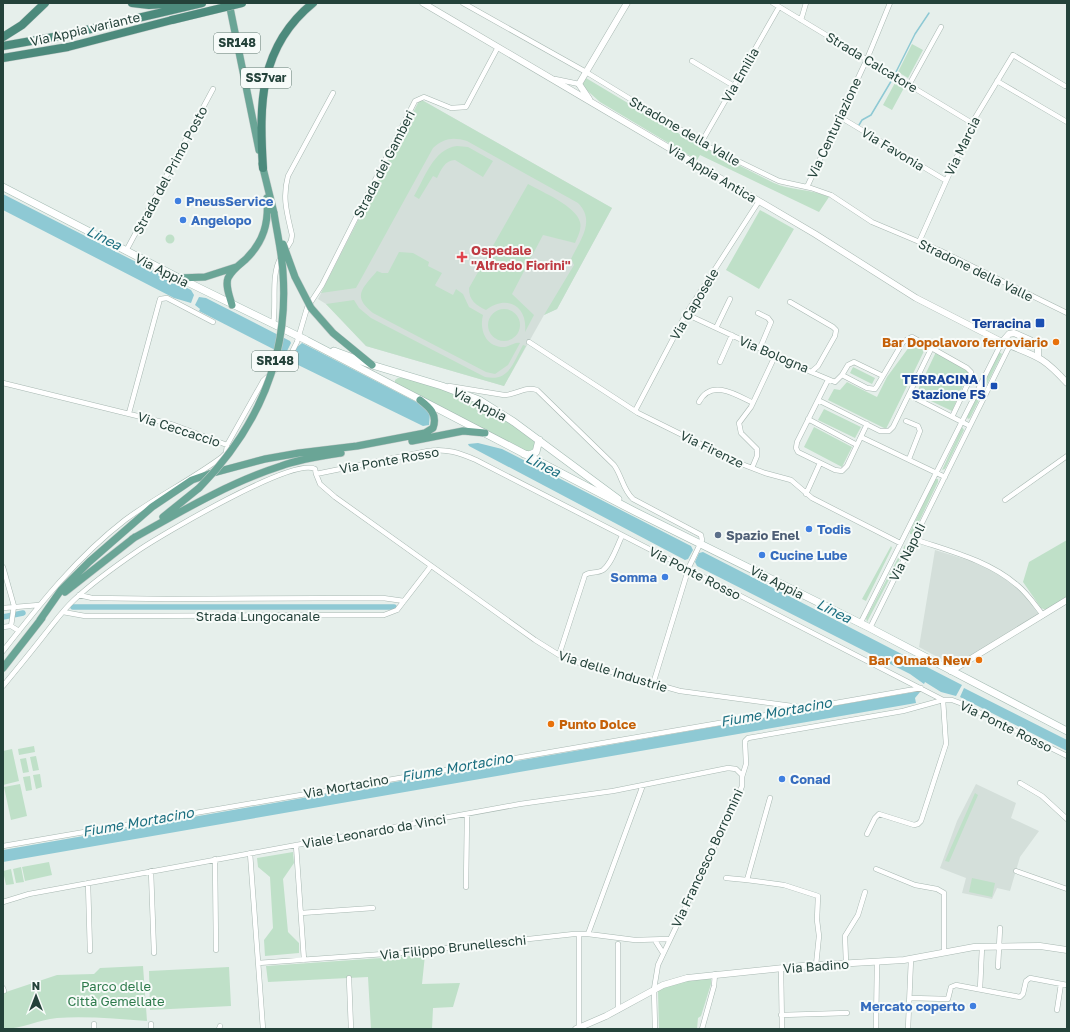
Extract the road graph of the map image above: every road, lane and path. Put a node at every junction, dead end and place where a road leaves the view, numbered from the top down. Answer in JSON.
{"nodes":[{"id":1,"x":45,"y":3,"type":"edge"},
{"id":2,"x":132,"y":3,"type":"edge"},
{"id":3,"x":185,"y":3,"type":"edge"},
{"id":4,"x":202,"y":3,"type":"edge"},
{"id":5,"x":228,"y":3,"type":"edge"},
{"id":6,"x":242,"y":3,"type":"edge"},
{"id":7,"x":313,"y":3,"type":"edge"},
{"id":8,"x":423,"y":3,"type":"edge"},
{"id":9,"x":463,"y":3,"type":"edge"},
{"id":10,"x":627,"y":3,"type":"edge"},
{"id":11,"x":772,"y":3,"type":"edge"},
{"id":12,"x":806,"y":3,"type":"edge"},
{"id":13,"x":890,"y":3,"type":"edge"},
{"id":14,"x":780,"y":7,"type":"junction"},
{"id":15,"x":169,"y":8,"type":"junction"},
{"id":16,"x":801,"y":20,"type":"junction"},
{"id":17,"x":941,"y":27,"type":"dead end"},
{"id":18,"x":3,"y":37,"type":"edge"},
{"id":19,"x":3,"y":46,"type":"edge"},
{"id":20,"x":498,"y":47,"type":"junction"},
{"id":21,"x":3,"y":58,"type":"edge"},
{"id":22,"x":867,"y":59,"type":"junction"},
{"id":23,"x":692,"y":61,"type":"dead end"},
{"id":24,"x":586,"y":72,"type":"junction"},
{"id":25,"x":546,"y":75,"type":"junction"},
{"id":26,"x":997,"y":81,"type":"junction"},
{"id":27,"x":579,"y":84,"type":"junction"},
{"id":28,"x":909,"y":85,"type":"junction"},
{"id":29,"x":734,"y":86,"type":"junction"},
{"id":30,"x":1065,"y":86,"type":"dead end"},
{"id":31,"x":213,"y":89,"type":"dead end"},
{"id":32,"x":333,"y":93,"type":"dead end"},
{"id":33,"x":591,"y":101,"type":"junction"},
{"id":34,"x":840,"y":117,"type":"junction"},
{"id":35,"x":1067,"y":122,"type":"edge"},
{"id":36,"x":972,"y":123,"type":"junction"},
{"id":37,"x":701,"y":143,"type":"junction"},
{"id":38,"x":263,"y":168,"type":"junction"},
{"id":39,"x":945,"y":180,"type":"junction"},
{"id":40,"x":3,"y":187,"type":"edge"},
{"id":41,"x":807,"y":187,"type":"junction"},
{"id":42,"x":759,"y":201,"type":"junction"},
{"id":43,"x":274,"y":213,"type":"junction"},
{"id":44,"x":919,"y":242,"type":"junction"},
{"id":45,"x":126,"y":251,"type":"junction"},
{"id":46,"x":236,"y":267,"type":"junction"},
{"id":47,"x":179,"y":278,"type":"junction"},
{"id":48,"x":730,"y":299,"type":"dead end"},
{"id":49,"x":790,"y":302,"type":"dead end"},
{"id":50,"x":232,"y":305,"type":"junction"},
{"id":51,"x":1067,"y":312,"type":"edge"},
{"id":52,"x":758,"y":313,"type":"dead end"},
{"id":53,"x":686,"y":314,"type":"junction"},
{"id":54,"x":213,"y":322,"type":"dead end"},
{"id":55,"x":273,"y":324,"type":"junction"},
{"id":56,"x":716,"y":328,"type":"junction"},
{"id":57,"x":732,"y":336,"type":"junction"},
{"id":58,"x":299,"y":339,"type":"junction"},
{"id":59,"x":529,"y":342,"type":"dead end"},
{"id":60,"x":1002,"y":342,"type":"junction"},
{"id":61,"x":1011,"y":346,"type":"joint"},
{"id":62,"x":760,"y":348,"type":"junction"},
{"id":63,"x":932,"y":348,"type":"junction"},
{"id":64,"x":775,"y":356,"type":"junction"},
{"id":65,"x":1038,"y":356,"type":"junction"},
{"id":66,"x":720,"y":362,"type":"dead end"},
{"id":67,"x":372,"y":365,"type":"junction"},
{"id":68,"x":811,"y":372,"type":"junction"},
{"id":69,"x":399,"y":373,"type":"junction"},
{"id":70,"x":842,"y":376,"type":"junction"},
{"id":71,"x":883,"y":376,"type":"junction"},
{"id":72,"x":828,"y":380,"type":"junction"},
{"id":73,"x":3,"y":383,"type":"edge"},
{"id":74,"x":1067,"y":383,"type":"edge"},
{"id":75,"x":392,"y":386,"type":"junction"},
{"id":76,"x":442,"y":386,"type":"junction"},
{"id":77,"x":485,"y":392,"type":"junction"},
{"id":78,"x":909,"y":395,"type":"junction"},
{"id":79,"x":420,"y":400,"type":"junction"},
{"id":80,"x":478,"y":400,"type":"junction"},
{"id":81,"x":818,"y":400,"type":"junction"},
{"id":82,"x":699,"y":402,"type":"dead end"},
{"id":83,"x":753,"y":403,"type":"junction"},
{"id":84,"x":634,"y":411,"type":"junction"},
{"id":85,"x":129,"y":413,"type":"junction"},
{"id":86,"x":952,"y":417,"type":"junction"},
{"id":87,"x":808,"y":419,"type":"junction"},
{"id":88,"x":906,"y":421,"type":"dead end"},
{"id":89,"x":961,"y":421,"type":"junction"},
{"id":90,"x":867,"y":424,"type":"junction"},
{"id":91,"x":970,"y":426,"type":"junction"},
{"id":92,"x":485,"y":433,"type":"junction"},
{"id":93,"x":861,"y":437,"type":"junction"},
{"id":94,"x":539,"y":440,"type":"junction"},
{"id":95,"x":227,"y":445,"type":"junction"},
{"id":96,"x":857,"y":445,"type":"junction"},
{"id":97,"x":524,"y":454,"type":"junction"},
{"id":98,"x":1067,"y":456,"type":"edge"},
{"id":99,"x":909,"y":459,"type":"junction"},
{"id":100,"x":820,"y":463,"type":"junction"},
{"id":101,"x":752,"y":468,"type":"junction"},
{"id":102,"x":936,"y":472,"type":"junction"},
{"id":103,"x":316,"y":474,"type":"junction"},
{"id":104,"x":945,"y":477,"type":"junction"},
{"id":105,"x":806,"y":494,"type":"junction"},
{"id":106,"x":1005,"y":500,"type":"dead end"},
{"id":107,"x":636,"y":512,"type":"junction"},
{"id":108,"x":622,"y":536,"type":"junction"},
{"id":109,"x":903,"y":538,"type":"junction"},
{"id":110,"x":132,"y":539,"type":"junction"},
{"id":111,"x":913,"y":541,"type":"junction"},
{"id":112,"x":900,"y":543,"type":"junction"},
{"id":113,"x":700,"y":545,"type":"junction"},
{"id":114,"x":431,"y":566,"type":"junction"},
{"id":115,"x":3,"y":567,"type":"edge"},
{"id":116,"x":689,"y":569,"type":"junction"},
{"id":117,"x":79,"y":595,"type":"junction"},
{"id":118,"x":404,"y":600,"type":"junction"},
{"id":119,"x":1067,"y":600,"type":"edge"},
{"id":120,"x":39,"y":605,"type":"junction"},
{"id":121,"x":14,"y":606,"type":"junction"},
{"id":122,"x":3,"y":608,"type":"edge"},
{"id":123,"x":63,"y":612,"type":"junction"},
{"id":124,"x":1043,"y":615,"type":"junction"},
{"id":125,"x":40,"y":620,"type":"junction"},
{"id":126,"x":860,"y":624,"type":"junction"},
{"id":127,"x":11,"y":626,"type":"junction"},
{"id":128,"x":3,"y":627,"type":"edge"},
{"id":129,"x":870,"y":628,"type":"junction"},
{"id":130,"x":19,"y":631,"type":"junction"},
{"id":131,"x":3,"y":652,"type":"edge"},
{"id":132,"x":559,"y":655,"type":"junction"},
{"id":133,"x":3,"y":668,"type":"edge"},
{"id":134,"x":951,"y":671,"type":"junction"},
{"id":135,"x":653,"y":684,"type":"junction"},
{"id":136,"x":3,"y":686,"type":"edge"},
{"id":137,"x":922,"y":689,"type":"junction"},
{"id":138,"x":942,"y":700,"type":"junction"},
{"id":139,"x":807,"y":708,"type":"junction"},
{"id":140,"x":1067,"y":731,"type":"edge"},
{"id":141,"x":1067,"y":756,"type":"edge"},
{"id":142,"x":742,"y":777,"type":"junction"},
{"id":143,"x":1020,"y":783,"type":"dead end"},
{"id":144,"x":643,"y":785,"type":"junction"},
{"id":145,"x":770,"y":798,"type":"dead end"},
{"id":146,"x":467,"y":814,"type":"junction"},
{"id":147,"x":1067,"y":819,"type":"edge"},
{"id":148,"x":867,"y":834,"type":"dead end"},
{"id":149,"x":296,"y":845,"type":"junction"},
{"id":150,"x":3,"y":846,"type":"edge"},
{"id":151,"x":250,"y":853,"type":"junction"},
{"id":152,"x":215,"y":859,"type":"junction"},
{"id":153,"x":876,"y":869,"type":"dead end"},
{"id":154,"x":1016,"y":870,"type":"dead end"},
{"id":155,"x":151,"y":871,"type":"junction"},
{"id":156,"x":726,"y":878,"type":"dead end"},
{"id":157,"x":748,"y":880,"type":"junction"},
{"id":158,"x":88,"y":883,"type":"junction"},
{"id":159,"x":466,"y":887,"type":"dead end"},
{"id":160,"x":1067,"y":889,"type":"edge"},
{"id":161,"x":864,"y":892,"type":"dead end"},
{"id":162,"x":3,"y":902,"type":"edge"},
{"id":163,"x":373,"y":908,"type":"dead end"},
{"id":164,"x":301,"y":913,"type":"junction"},
{"id":165,"x":1000,"y":928,"type":"dead end"},
{"id":166,"x":579,"y":934,"type":"junction"},
{"id":167,"x":588,"y":934,"type":"junction"},
{"id":168,"x":669,"y":939,"type":"junction"},
{"id":169,"x":646,"y":940,"type":"junction"},
{"id":170,"x":656,"y":942,"type":"junction"},
{"id":171,"x":618,"y":944,"type":"dead end"},
{"id":172,"x":667,"y":944,"type":"junction"},
{"id":173,"x":1000,"y":946,"type":"junction"},
{"id":174,"x":982,"y":947,"type":"junction"},
{"id":175,"x":216,"y":950,"type":"dead end"},
{"id":176,"x":1067,"y":950,"type":"edge"},
{"id":177,"x":90,"y":952,"type":"dead end"},
{"id":178,"x":944,"y":952,"type":"junction"},
{"id":179,"x":154,"y":953,"type":"dead end"},
{"id":180,"x":663,"y":953,"type":"junction"},
{"id":181,"x":912,"y":959,"type":"junction"},
{"id":182,"x":304,"y":960,"type":"junction"},
{"id":183,"x":877,"y":962,"type":"junction"},
{"id":184,"x":258,"y":963,"type":"junction"},
{"id":185,"x":846,"y":963,"type":"junction"},
{"id":186,"x":816,"y":965,"type":"junction"},
{"id":187,"x":998,"y":967,"type":"dead end"},
{"id":188,"x":781,"y":968,"type":"junction"},
{"id":189,"x":715,"y":974,"type":"junction"},
{"id":190,"x":349,"y":978,"type":"dead end"},
{"id":191,"x":1061,"y":984,"type":"junction"},
{"id":192,"x":1067,"y":985,"type":"edge"},
{"id":193,"x":654,"y":989,"type":"junction"},
{"id":194,"x":980,"y":989,"type":"junction"},
{"id":195,"x":911,"y":998,"type":"junction"},
{"id":196,"x":618,"y":1010,"type":"junction"},
{"id":197,"x":1057,"y":1010,"type":"dead end"},
{"id":198,"x":847,"y":1013,"type":"dead end"},
{"id":199,"x":781,"y":1015,"type":"junction"},
{"id":200,"x":263,"y":1029,"type":"edge"},
{"id":201,"x":351,"y":1029,"type":"edge"},
{"id":202,"x":578,"y":1029,"type":"edge"},
{"id":203,"x":655,"y":1029,"type":"edge"},
{"id":204,"x":702,"y":1029,"type":"edge"},
{"id":205,"x":782,"y":1029,"type":"edge"},
{"id":206,"x":876,"y":1029,"type":"edge"},
{"id":207,"x":908,"y":1029,"type":"edge"}],
"edges":[{"from":1,"to":18,"type":"highway"},
{"from":2,"to":15,"type":"highway"},
{"from":3,"to":15,"type":"highway"},
{"from":4,"to":15,"type":"highway","name":"Via Appia variante"},
{"from":5,"to":38,"type":"main road","number":"SR148"},
{"from":6,"to":21,"type":"highway","name":"Via Appia variante","bridge":true},
{"from":7,"to":38,"type":"highway","number":"SS7var"},
{"from":8,"to":20,"type":"street","name":"Via Appia Antica"},
{"from":9,"to":24,"type":"street","name":"Stradone della Valle"},
{"from":10,"to":24,"type":"street"},
{"from":11,"to":14,"type":"street","name":"Strada Calcatore"},
{"from":12,"to":16,"type":"street"},
{"from":13,"to":22,"type":"street","name":"Via Centuriazione"},
{"from":14,"to":16,"type":"street","name":"Strada Calcatore"},
{"from":14,"to":29,"type":"street","name":"Via Emilia"},
{"from":15,"to":19,"type":"highway","name":"Via Appia variante"},
{"from":16,"to":22,"type":"street","name":"Strada Calcatore"},
{"from":17,"to":28,"type":"street"},
{"from":20,"to":25,"type":"street","name":"Via Appia Antica"},
{"from":20,"to":58,"type":"street","name":"Strada dei Gamberi"},
{"from":22,"to":28,"type":"street","name":"Strada Calcatore"},
{"from":22,"to":34,"type":"street","name":"Via Centuriazione"},
{"from":23,"to":29,"type":"street"},
{"from":24,"to":27,"type":"street"},
{"from":24,"to":37,"type":"street","name":"Stradone della Valle"},
{"from":25,"to":27,"type":"street"},
{"from":25,"to":33,"type":"street","name":"Via Appia Antica"},
{"from":26,"to":30,"type":"street","name":"Via Marcia"},
{"from":26,"to":35,"type":"street"},
{"from":26,"to":36,"type":"street","name":"Via Marcia"},
{"from":27,"to":33,"type":"street"},
{"from":28,"to":36,"type":"street","name":"Strada Calcatore"},
{"from":29,"to":37,"type":"street","name":"Via Emilia"},
{"from":31,"to":45,"type":"street","name":"Strada del Primo Posto"},
{"from":32,"to":55,"type":"street"},
{"from":33,"to":42,"type":"street","name":"Via Appia Antica"},
{"from":34,"to":39,"type":"street","name":"Via Favonia"},
{"from":34,"to":41,"type":"street","name":"Via Centuriazione"},
{"from":36,"to":39,"type":"street","name":"Via Marcia"},
{"from":37,"to":41,"type":"street","name":"Stradone della Valle"},
{"from":38,"to":43,"type":"main road","number":"SR148"},
{"from":38,"to":46,"type":"main road","number":"SR148"},
{"from":39,"to":44,"type":"street","name":"Via Marcia"},
{"from":40,"to":45,"type":"main road","name":"Via Appia"},
{"from":41,"to":44,"type":"street","name":"Stradone della Valle"},
{"from":42,"to":53,"type":"street","name":"Via Caposele"},
{"from":42,"to":60,"type":"street","name":"Via Appia Antica"},
{"from":43,"to":67,"type":"main road","number":"SR148","bridge":true},
{"from":43,"to":110,"type":"main road","number":"SR148","bridge":true},
{"from":44,"to":51,"type":"street","name":"Stradone della Valle"},
{"from":45,"to":47,"type":"main road","name":"Via Appia"},
{"from":46,"to":47,"type":"main road","number":"SR148"},
{"from":46,"to":50,"type":"main road","number":"SR148"},
{"from":47,"to":50,"type":"main road","name":"Via Appia"},
{"from":48,"to":56,"type":"street"},
{"from":49,"to":68,"type":"street","name":"Via Bologna"},
{"from":50,"to":55,"type":"main road","name":"Via Appia"},
{"from":52,"to":62,"type":"street"},
{"from":53,"to":56,"type":"street","name":"Via Bologna"},
{"from":53,"to":84,"type":"street","name":"Via Caposele"},
{"from":54,"to":85,"type":"street"},
{"from":55,"to":58,"type":"main road","name":"Via Appia"},
{"from":56,"to":57,"type":"street","name":"Via Bologna"},
{"from":57,"to":62,"type":"street","name":"Via Bologna"},
{"from":57,"to":66,"type":"street"},
{"from":58,"to":67,"type":"main road","name":"Via Appia"},
{"from":58,"to":75,"type":"main road","name":"Via Appia"},
{"from":58,"to":95,"type":"street","name":"Via Ceccaccio"},
{"from":59,"to":84,"type":"street","name":"Via Firenze"},
{"from":60,"to":65,"type":"street"},
{"from":60,"to":89,"type":"street","name":"Via Napoli"},
{"from":61,"to":65,"type":"street"},
{"from":61,"to":91,"type":"street","name":"Via Napoli"},
{"from":62,"to":64,"type":"street","name":"Via Bologna"},
{"from":63,"to":71,"type":"street"},
{"from":63,"to":78,"type":"street"},
{"from":63,"to":86,"type":"street"},
{"from":64,"to":68,"type":"street","name":"Via Bologna"},
{"from":64,"to":83,"type":"street"},
{"from":65,"to":74,"type":"street"},
{"from":67,"to":69,"type":"main road","name":"Via Appia"},
{"from":68,"to":72,"type":"street"},
{"from":69,"to":75,"type":"main road"},
{"from":69,"to":76,"type":"main road","name":"Via Appia"},
{"from":70,"to":71,"type":"street"},
{"from":70,"to":71,"type":"street"},
{"from":70,"to":72,"type":"street"},
{"from":72,"to":81,"type":"street"},
{"from":73,"to":85,"type":"street","name":"Via Ceccaccio"},
{"from":75,"to":79,"type":"main road","name":"Via Appia"},
{"from":76,"to":77,"type":"street"},
{"from":76,"to":80,"type":"main road","name":"Via Appia"},
{"from":77,"to":80,"type":"street"},
{"from":77,"to":113,"type":"street"},
{"from":78,"to":86,"type":"street"},
{"from":78,"to":90,"type":"street"},
{"from":79,"to":92,"type":"main road","name":"Via Appia"},
{"from":79,"to":125,"type":"main road"},
{"from":80,"to":94,"type":"main road","name":"Via Appia"},
{"from":81,"to":87,"type":"street"},
{"from":81,"to":90,"type":"street"},
{"from":82,"to":83,"type":"street"},
{"from":83,"to":101,"type":"street"},
{"from":84,"to":101,"type":"street","name":"Via Firenze"},
{"from":85,"to":95,"type":"street","name":"Via Ceccaccio"},
{"from":86,"to":89,"type":"street"},
{"from":87,"to":96,"type":"street"},
{"from":87,"to":100,"type":"street"},
{"from":88,"to":99,"type":"street"},
{"from":89,"to":91,"type":"street"},
{"from":89,"to":102,"type":"street","name":"Via Napoli"},
{"from":90,"to":93,"type":"street"},
{"from":91,"to":104,"type":"street","name":"Via Napoli"},
{"from":92,"to":97,"type":"main road","name":"Via Appia"},
{"from":92,"to":110,"type":"main road"},
{"from":93,"to":96,"type":"street"},
{"from":93,"to":99,"type":"street"},
{"from":94,"to":97,"type":"main road"},
{"from":94,"to":107,"type":"main road","name":"Via Appia"},
{"from":95,"to":120,"type":"street"},
{"from":96,"to":100,"type":"street"},
{"from":97,"to":107,"type":"main road","name":"Via Appia"},
{"from":98,"to":106,"type":"street"},
{"from":99,"to":102,"type":"street"},
{"from":100,"to":105,"type":"street"},
{"from":101,"to":105,"type":"street","name":"Via Firenze"},
{"from":102,"to":104,"type":"street"},
{"from":102,"to":109,"type":"street","name":"Via Napoli"},
{"from":103,"to":108,"type":"street","name":"Via Ponte Rosso"},
{"from":103,"to":114,"type":"street","name":"Via delle Industrie"},
{"from":103,"to":117,"type":"street"},
{"from":104,"to":111,"type":"street","name":"Via Napoli"},
{"from":105,"to":112,"type":"street","name":"Via Firenze"},
{"from":107,"to":113,"type":"main road","name":"Via Appia"},
{"from":108,"to":116,"type":"street","name":"Via Ponte Rosso"},
{"from":108,"to":132,"type":"street"},
{"from":109,"to":111,"type":"street"},
{"from":109,"to":112,"type":"street","name":"Via Napoli"},
{"from":110,"to":125,"type":"main road","number":"SR148"},
{"from":111,"to":124,"type":"street"},
{"from":111,"to":129,"type":"street","name":"Via Napoli"},
{"from":112,"to":126,"type":"street","name":"Via Napoli"},
{"from":113,"to":116,"type":"street"},
{"from":113,"to":126,"type":"main road","name":"Via Appia"},
{"from":114,"to":118,"type":"street","name":"Strada Lungocanale"},
{"from":114,"to":132,"type":"street","name":"Via delle Industrie"},
{"from":115,"to":121,"type":"street"},
{"from":116,"to":135,"type":"street"},
{"from":116,"to":137,"type":"street","name":"Via Ponte Rosso"},
{"from":117,"to":118,"type":"street"},
{"from":117,"to":123,"type":"street"},
{"from":118,"to":123,"type":"street","name":"Strada Lungocanale"},
{"from":119,"to":124,"type":"street"},
{"from":120,"to":121,"type":"street"},
{"from":120,"to":130,"type":"street"},
{"from":121,"to":122,"type":"street"},
{"from":121,"to":127,"type":"street"},
{"from":123,"to":136,"type":"street"},
{"from":124,"to":134,"type":"street"},
{"from":125,"to":133,"type":"main road","number":"SR148"},
{"from":126,"to":129,"type":"main road","name":"Via Appia"},
{"from":127,"to":128,"type":"street"},
{"from":127,"to":130,"type":"street"},
{"from":129,"to":134,"type":"main road","name":"Via Appia"},
{"from":130,"to":131,"type":"street"},
{"from":132,"to":135,"type":"street","name":"Via delle Industrie"},
{"from":134,"to":140,"type":"main road","name":"Via Appia"},
{"from":135,"to":139,"type":"street","name":"Via delle Industrie"},
{"from":137,"to":138,"type":"street","name":"Via Ponte Rosso"},
{"from":137,"to":139,"type":"street","name":"Via delle Industrie"},
{"from":138,"to":141,"type":"street","name":"Via Ponte Rosso"},
{"from":138,"to":142,"type":"street","name":"Via Francesco Borromini"},
{"from":138,"to":148,"type":"street"},
{"from":139,"to":150,"type":"street","name":"Via Mortacino"},
{"from":142,"to":144,"type":"street","name":"Viale Leonardo da Vinci"},
{"from":142,"to":168,"type":"street","name":"Via Francesco Borromini"},
{"from":143,"to":147,"type":"street"},
{"from":144,"to":146,"type":"street","name":"Viale Leonardo da Vinci"},
{"from":144,"to":167,"type":"street"},
{"from":145,"to":157,"type":"street"},
{"from":146,"to":149,"type":"street","name":"Viale Leonardo da Vinci"},
{"from":146,"to":159,"type":"street"},
{"from":149,"to":151,"type":"street","name":"Viale Leonardo da Vinci"},
{"from":149,"to":164,"type":"street"},
{"from":151,"to":152,"type":"street","name":"Viale Leonardo da Vinci"},
{"from":151,"to":184,"type":"street"},
{"from":152,"to":155,"type":"street","name":"Viale Leonardo da Vinci"},
{"from":152,"to":175,"type":"street"},
{"from":153,"to":178,"type":"street"},
{"from":154,"to":160,"type":"street"},
{"from":155,"to":158,"type":"street","name":"Viale Leonardo da Vinci"},
{"from":155,"to":179,"type":"street"},
{"from":156,"to":157,"type":"street"},
{"from":157,"to":186,"type":"street"},
{"from":158,"to":162,"type":"street","name":"Viale Leonardo da Vinci"},
{"from":158,"to":177,"type":"street"},
{"from":161,"to":185,"type":"street"},
{"from":163,"to":164,"type":"street"},
{"from":164,"to":182,"type":"street"},
{"from":165,"to":173,"type":"street"},
{"from":166,"to":167,"type":"street","name":"Via Filippo Brunelleschi"},
{"from":166,"to":182,"type":"street","name":"Via Filippo Brunelleschi"},
{"from":166,"to":202,"type":"street"},
{"from":167,"to":169,"type":"street","name":"Via Filippo Brunelleschi"},
{"from":168,"to":169,"type":"street","name":"Via Filippo Brunelleschi"},
{"from":168,"to":172,"type":"street","name":"Via Francesco Borromini"},
{"from":169,"to":170,"type":"street","name":"Via Filippo Brunelleschi"},
{"from":170,"to":172,"type":"street","name":"Via Filippo Brunelleschi"},
{"from":170,"to":180,"type":"street"},
{"from":171,"to":196,"type":"street"},
{"from":172,"to":180,"type":"street","name":"Via Francesco Borromini"},
{"from":173,"to":174,"type":"street","name":"Via Badino"},
{"from":173,"to":176,"type":"street","name":"Via Badino"},
{"from":173,"to":187,"type":"street"},
{"from":174,"to":178,"type":"street","name":"Via Badino"},
{"from":174,"to":194,"type":"street"},
{"from":178,"to":181,"type":"street","name":"Via Badino"},
{"from":180,"to":193,"type":"street","name":"Via Francesco Borromini"},
{"from":181,"to":183,"type":"street","name":"Via Badino"},
{"from":181,"to":195,"type":"street"},
{"from":182,"to":184,"type":"street","name":"Via Filippo Brunelleschi"},
{"from":183,"to":185,"type":"street","name":"Via Badino"},
{"from":183,"to":206,"type":"street"},
{"from":184,"to":200,"type":"street"},
{"from":185,"to":186,"type":"street","name":"Via Badino"},
{"from":186,"to":188,"type":"street","name":"Via Badino"},
{"from":188,"to":189,"type":"street","name":"Via Badino"},
{"from":188,"to":199,"type":"street"},
{"from":189,"to":193,"type":"street","name":"Via Badino"},
{"from":189,"to":204,"type":"street"},
{"from":190,"to":201,"type":"street"},
{"from":191,"to":192,"type":"street"},
{"from":191,"to":194,"type":"street"},
{"from":191,"to":197,"type":"street"},
{"from":193,"to":196,"type":"street","name":"Via Badino"},
{"from":193,"to":203,"type":"street","name":"Via Francesco Borromini"},
{"from":194,"to":195,"type":"street"},
{"from":195,"to":207,"type":"street"},
{"from":196,"to":202,"type":"street","name":"Via Badino"},
{"from":198,"to":199,"type":"street"},
{"from":199,"to":205,"type":"street"}]}
